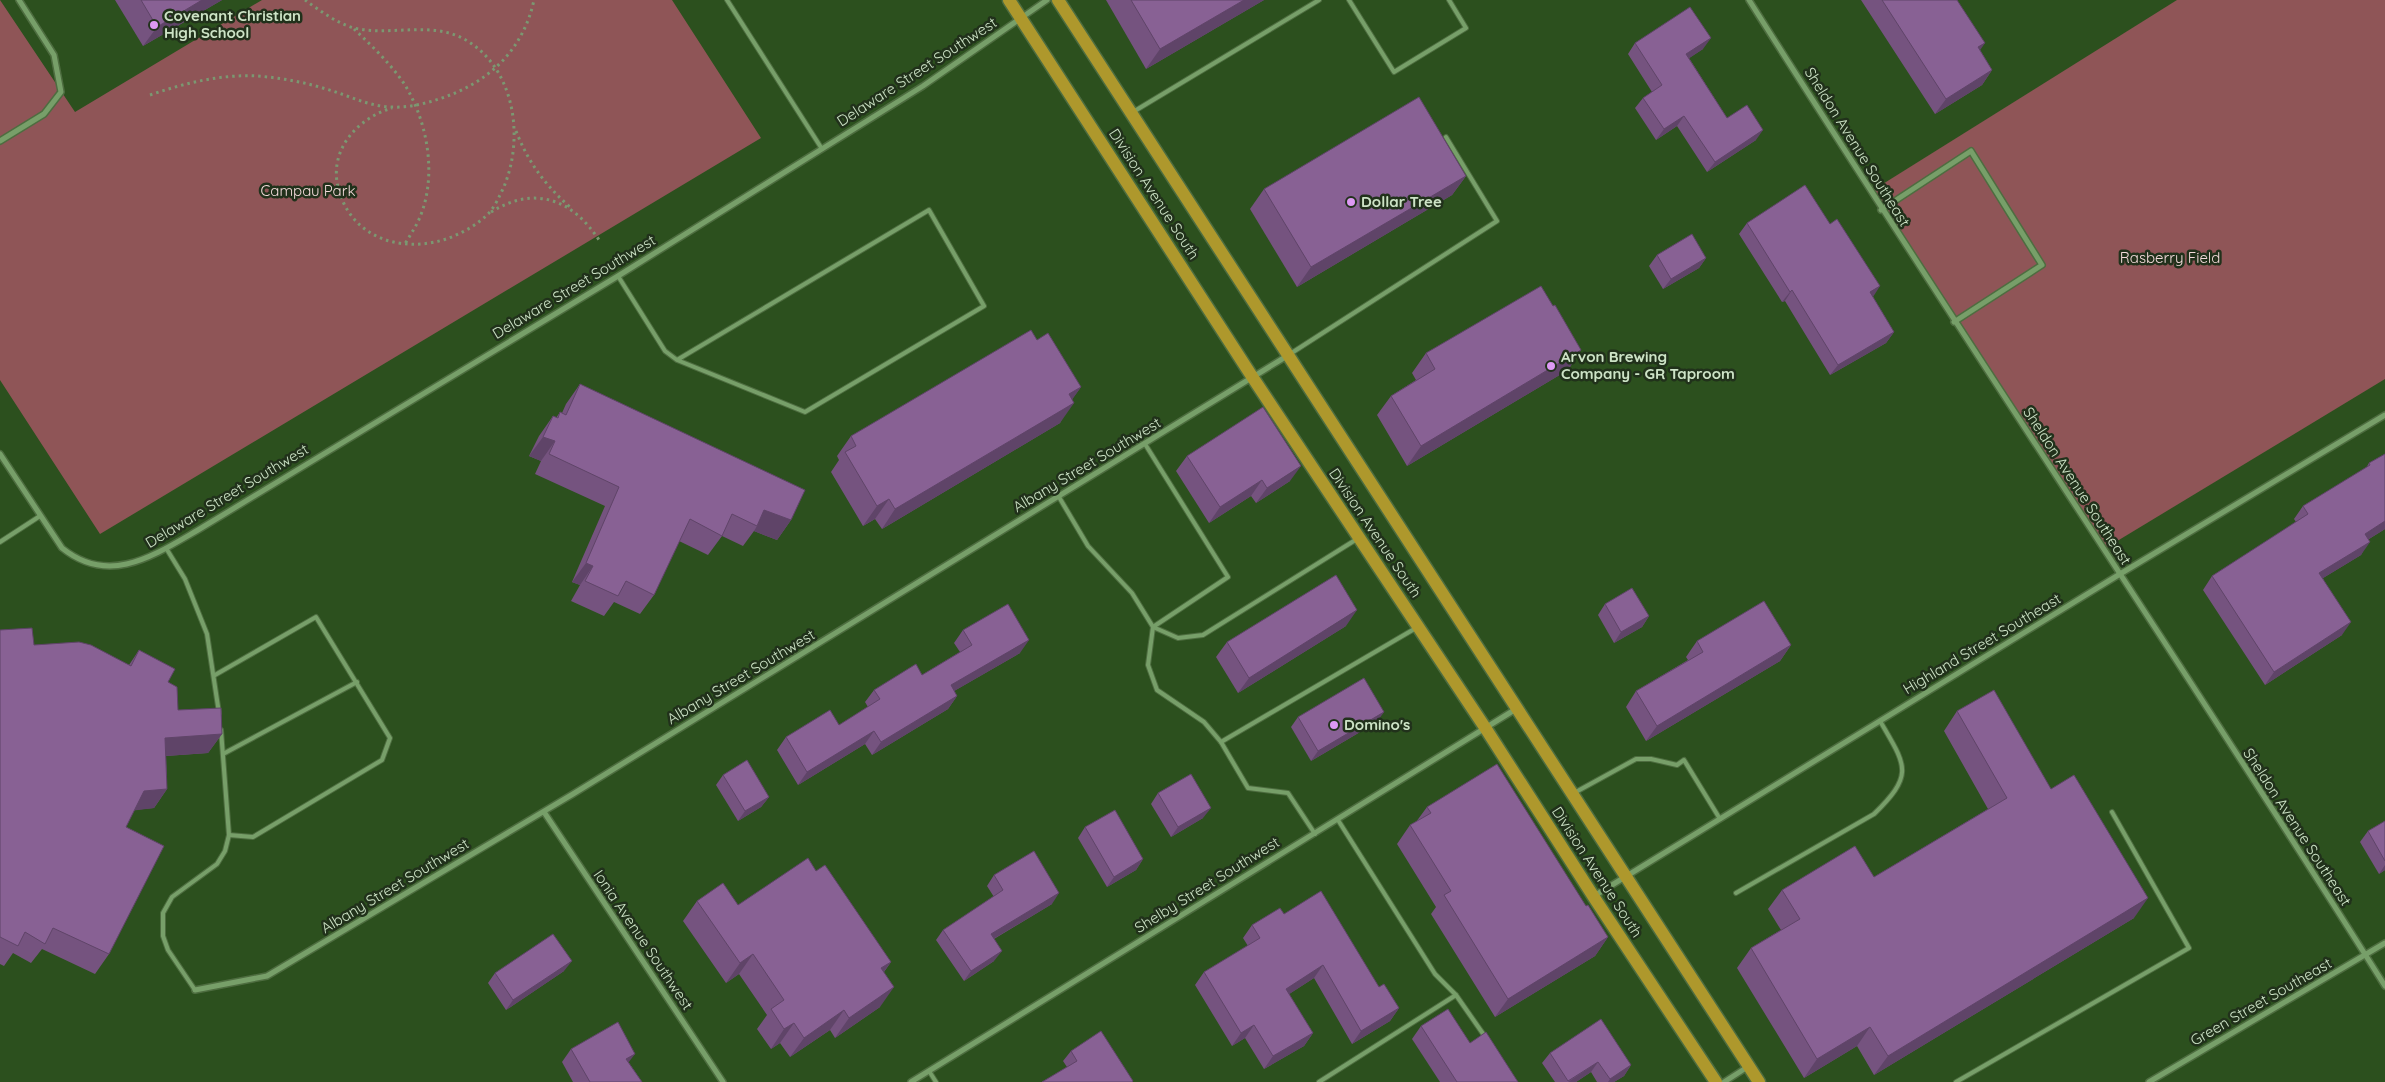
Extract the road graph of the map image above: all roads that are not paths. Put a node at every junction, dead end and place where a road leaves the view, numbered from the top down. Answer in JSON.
{"nodes":[{"id":1,"x":19,"y":0,"type":"edge"},
{"id":2,"x":726,"y":0,"type":"edge"},
{"id":3,"x":1009,"y":0,"type":"edge"},
{"id":4,"x":1047,"y":0,"type":"edge"},
{"id":5,"x":1058,"y":0,"type":"edge"},
{"id":6,"x":1318,"y":0,"type":"edge"},
{"id":7,"x":1349,"y":0,"type":"edge"},
{"id":8,"x":1449,"y":0,"type":"edge"},
{"id":9,"x":1749,"y":0,"type":"edge"},
{"id":10,"x":1021,"y":18,"type":"junction"},
{"id":11,"x":1132,"y":113,"type":"junction"},
{"id":12,"x":1446,"y":137,"type":"dead end"},
{"id":13,"x":0,"y":142,"type":"edge"},
{"id":14,"x":822,"y":149,"type":"junction"},
{"id":15,"x":1882,"y":210,"type":"junction"},
{"id":16,"x":618,"y":276,"type":"junction"},
{"id":17,"x":1954,"y":322,"type":"junction"},
{"id":18,"x":1288,"y":356,"type":"junction"},
{"id":19,"x":677,"y":360,"type":"junction"},
{"id":20,"x":1253,"y":378,"type":"junction"},
{"id":21,"x":2385,"y":415,"type":"edge"},
{"id":22,"x":1145,"y":444,"type":"junction"},
{"id":23,"x":0,"y":454,"type":"edge"},
{"id":24,"x":1059,"y":497,"type":"junction"},
{"id":25,"x":40,"y":516,"type":"junction"},
{"id":26,"x":1359,"y":538,"type":"junction"},
{"id":27,"x":0,"y":542,"type":"edge"},
{"id":28,"x":166,"y":548,"type":"junction"},
{"id":29,"x":2120,"y":574,"type":"junction"},
{"id":30,"x":1418,"y":626,"type":"junction"},
{"id":31,"x":1153,"y":627,"type":"junction"},
{"id":32,"x":215,"y":675,"type":"junction"},
{"id":33,"x":357,"y":682,"type":"junction"},
{"id":34,"x":1516,"y":709,"type":"junction"},
{"id":35,"x":219,"y":714,"type":"edge"},
{"id":36,"x":1880,"y":721,"type":"junction"},
{"id":37,"x":220,"y":724,"type":"edge"},
{"id":38,"x":1486,"y":729,"type":"junction"},
{"id":39,"x":1221,"y":742,"type":"junction"},
{"id":40,"x":223,"y":754,"type":"junction"},
{"id":41,"x":1572,"y":794,"type":"junction"},
{"id":42,"x":544,"y":812,"type":"junction"},
{"id":43,"x":2112,"y":812,"type":"dead end"},
{"id":44,"x":1720,"y":819,"type":"junction"},
{"id":45,"x":1338,"y":820,"type":"junction"},
{"id":46,"x":1314,"y":834,"type":"junction"},
{"id":47,"x":229,"y":835,"type":"junction"},
{"id":48,"x":1626,"y":876,"type":"junction"},
{"id":49,"x":1736,"y":893,"type":"dead end"},
{"id":50,"x":1593,"y":897,"type":"junction"},
{"id":51,"x":2385,"y":943,"type":"edge"},
{"id":52,"x":2365,"y":955,"type":"junction"},
{"id":53,"x":2385,"y":986,"type":"edge"},
{"id":54,"x":195,"y":990,"type":"joint"},
{"id":55,"x":1456,"y":995,"type":"junction"},
{"id":56,"x":1488,"y":1042,"type":"edge"},
{"id":57,"x":1749,"y":1066,"type":"junction"},
{"id":58,"x":929,"y":1071,"type":"junction"},
{"id":59,"x":722,"y":1082,"type":"edge"},
{"id":60,"x":911,"y":1082,"type":"edge"},
{"id":61,"x":936,"y":1082,"type":"edge"},
{"id":62,"x":1319,"y":1082,"type":"edge"},
{"id":63,"x":1716,"y":1082,"type":"edge"},
{"id":64,"x":1724,"y":1082,"type":"edge"},
{"id":65,"x":1760,"y":1082,"type":"edge"},
{"id":66,"x":1956,"y":1082,"type":"edge"},
{"id":67,"x":2149,"y":1082,"type":"edge"}],
"edges":[{"from":1,"to":13,"type":"street"},
{"from":2,"to":14,"type":"lane"},
{"from":3,"to":10,"type":"main road","name":"Division Avenue South"},
{"from":4,"to":10,"type":"street","name":"Delaware Street Southwest"},
{"from":5,"to":11,"type":"main road","name":"Division Avenue South"},
{"from":6,"to":11,"type":"lane"},
{"from":7,"to":8,"type":"lane"},
{"from":9,"to":15,"type":"street","name":"Sheldon Avenue Southeast"},
{"from":10,"to":14,"type":"street","name":"Delaware Street Southwest"},
{"from":10,"to":20,"type":"main road","name":"Division Avenue South"},
{"from":11,"to":18,"type":"main road","name":"Division Avenue South"},
{"from":12,"to":18,"type":"lane"},
{"from":14,"to":16,"type":"street","name":"Delaware Street Southwest"},
{"from":15,"to":17,"type":"street","name":"Sheldon Avenue Southeast"},
{"from":15,"to":17,"type":"street"},
{"from":16,"to":19,"type":"lane"},
{"from":16,"to":28,"type":"street","name":"Delaware Street Southwest"},
{"from":17,"to":29,"type":"street","name":"Sheldon Avenue Southeast"},
{"from":18,"to":20,"type":"street","name":"Albany Street Southwest"},
{"from":18,"to":34,"type":"main road","name":"Division Avenue South"},
{"from":19,"to":19,"type":"lane"},
{"from":20,"to":22,"type":"street","name":"Albany Street Southwest"},
{"from":20,"to":26,"type":"main road","name":"Division Avenue South"},
{"from":21,"to":29,"type":"street","name":"Highland Street Southeast"},
{"from":22,"to":24,"type":"street","name":"Albany Street Southwest"},
{"from":22,"to":31,"type":"lane"},
{"from":23,"to":25,"type":"street","name":"Delaware Street Southwest"},
{"from":24,"to":31,"type":"lane"},
{"from":24,"to":42,"type":"street","name":"Albany Street Southwest"},
{"from":25,"to":27,"type":"lane"},
{"from":25,"to":28,"type":"street","name":"Delaware Street Southwest"},
{"from":26,"to":30,"type":"main road","name":"Division Avenue South"},
{"from":26,"to":31,"type":"lane"},
{"from":28,"to":32,"type":"lane"},
{"from":29,"to":36,"type":"street","name":"Highland Street Southeast"},
{"from":29,"to":52,"type":"street","name":"Sheldon Avenue Southeast"},
{"from":30,"to":38,"type":"main road","name":"Division Avenue South"},
{"from":30,"to":39,"type":"lane"},
{"from":31,"to":39,"type":"lane"},
{"from":32,"to":33,"type":"lane"},
{"from":32,"to":35,"type":"lane"},
{"from":33,"to":40,"type":"lane"},
{"from":33,"to":47,"type":"lane"},
{"from":34,"to":38,"type":"street","name":"Shelby Street Southwest"},
{"from":34,"to":41,"type":"main road","name":"Division Avenue South"},
{"from":36,"to":44,"type":"street","name":"Highland Street Southeast"},
{"from":36,"to":49,"type":"lane"},
{"from":37,"to":40,"type":"lane"},
{"from":38,"to":45,"type":"street","name":"Shelby Street Southwest"},
{"from":38,"to":50,"type":"main road","name":"Division Avenue South"},
{"from":39,"to":46,"type":"lane"},
{"from":40,"to":47,"type":"lane"},
{"from":41,"to":44,"type":"lane"},
{"from":41,"to":48,"type":"main road","name":"Division Avenue South"},
{"from":42,"to":54,"type":"street","name":"Albany Street Southwest"},
{"from":42,"to":59,"type":"street","name":"Ionia Avenue Southwest"},
{"from":43,"to":66,"type":"lane"},
{"from":44,"to":48,"type":"street","name":"Highland Street Southeast"},
{"from":45,"to":46,"type":"street","name":"Shelby Street Southwest"},
{"from":45,"to":55,"type":"lane"},
{"from":46,"to":58,"type":"street","name":"Shelby Street Southwest"},
{"from":47,"to":54,"type":"lane"},
{"from":48,"to":50,"type":"street","name":"Highland Street Southeast"},
{"from":48,"to":57,"type":"main road","name":"Division Avenue South"},
{"from":50,"to":63,"type":"main road","name":"Division Avenue South"},
{"from":51,"to":52,"type":"street","name":"Green Street Southeast"},
{"from":52,"to":53,"type":"street","name":"Sheldon Avenue Southeast"},
{"from":52,"to":67,"type":"street","name":"Green Street Southeast"},
{"from":55,"to":56,"type":"lane"},
{"from":55,"to":62,"type":"lane"},
{"from":57,"to":64,"type":"street"},
{"from":57,"to":65,"type":"main road","name":"Division Avenue South"},
{"from":58,"to":60,"type":"street","name":"Shelby Street Southwest"},
{"from":58,"to":61,"type":"lane"}]}
